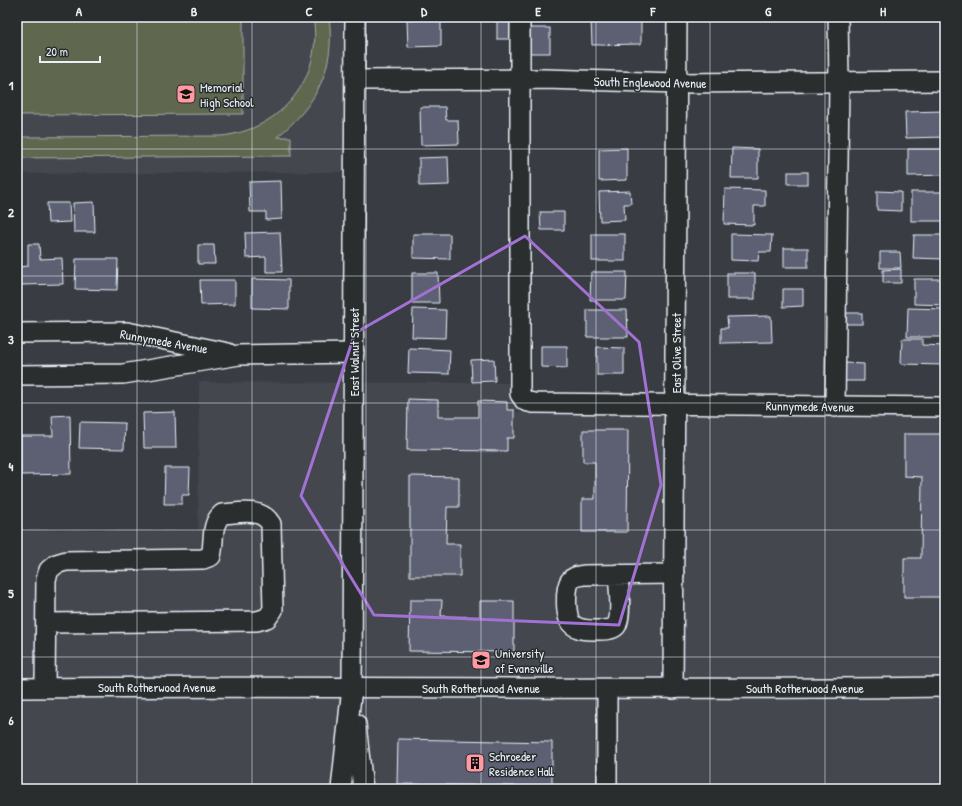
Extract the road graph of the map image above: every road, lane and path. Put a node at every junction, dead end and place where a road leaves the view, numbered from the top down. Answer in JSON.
{"nodes":[{"id":1,"x":355,"y":17,"type":"edge"},
{"id":2,"x":520,"y":17,"type":"edge"},
{"id":3,"x":677,"y":17,"type":"edge"},
{"id":4,"x":838,"y":17,"type":"edge"},
{"id":5,"x":519,"y":79,"type":"junction"},
{"id":6,"x":355,"y":80,"type":"junction"},
{"id":7,"x":839,"y":81,"type":"junction"},
{"id":8,"x":945,"y":81,"type":"edge"},
{"id":9,"x":677,"y":83,"type":"junction"},
{"id":10,"x":17,"y":333,"type":"edge"},
{"id":11,"x":354,"y":353,"type":"junction"},
{"id":12,"x":239,"y":355,"type":"junction"},
{"id":13,"x":17,"y":375,"type":"edge"},
{"id":14,"x":676,"y":403,"type":"junction"},
{"id":15,"x":835,"y":407,"type":"junction"},
{"id":16,"x":945,"y":407,"type":"edge"},
{"id":17,"x":618,"y":574,"type":"dead end"},
{"id":18,"x":674,"y":574,"type":"junction"},
{"id":19,"x":46,"y":623,"type":"junction"},
{"id":20,"x":352,"y":687,"type":"junction"},
{"id":21,"x":945,"y":687,"type":"edge"},
{"id":22,"x":17,"y":688,"type":"edge"},
{"id":23,"x":45,"y":688,"type":"junction"},
{"id":24,"x":607,"y":688,"type":"junction"},
{"id":25,"x":673,"y":689,"type":"junction"},
{"id":26,"x":341,"y":789,"type":"edge"},
{"id":27,"x":363,"y":789,"type":"edge"},
{"id":28,"x":607,"y":789,"type":"edge"}],
"edges":[{"from":1,"to":6,"type":"street","name":"East Walnut Street"},
{"from":2,"to":5,"type":"street"},
{"from":3,"to":9,"type":"street","name":"East Olive Street"},
{"from":4,"to":7,"type":"street"},
{"from":5,"to":6,"type":"street","name":"South Englewood Avenue"},
{"from":5,"to":9,"type":"street","name":"South Englewood Avenue"},
{"from":5,"to":14,"type":"street","name":"Runnymede Avenue"},
{"from":6,"to":11,"type":"street","name":"East Walnut Street"},
{"from":7,"to":8,"type":"street","name":"South Englewood Avenue"},
{"from":7,"to":9,"type":"street","name":"South Englewood Avenue"},
{"from":7,"to":15,"type":"street"},
{"from":9,"to":14,"type":"street","name":"East Olive Street"},
{"from":10,"to":12,"type":"street","name":"Runnymede Avenue"},
{"from":11,"to":12,"type":"street","name":"Runnymede Avenue"},
{"from":11,"to":20,"type":"street","name":"East Walnut Street"},
{"from":12,"to":13,"type":"street","name":"Runnymede Avenue"},
{"from":14,"to":15,"type":"street","name":"Runnymede Avenue"},
{"from":14,"to":18,"type":"street","name":"East Olive Street"},
{"from":15,"to":16,"type":"street","name":"Runnymede Avenue"},
{"from":17,"to":18,"type":"street"},
{"from":18,"to":25,"type":"street","name":"East Olive Street"},
{"from":19,"to":19,"type":"street"},
{"from":19,"to":23,"type":"street"},
{"from":20,"to":23,"type":"street","name":"South Rotherwood Avenue"},
{"from":20,"to":24,"type":"street","name":"South Rotherwood Avenue"},
{"from":20,"to":26,"type":"street","name":"East Walnut Street"},
{"from":20,"to":27,"type":"street","name":"East Walnut Street"},
{"from":21,"to":25,"type":"street","name":"South Rotherwood Avenue"},
{"from":22,"to":23,"type":"street","name":"South Rotherwood Avenue"},
{"from":24,"to":25,"type":"street","name":"South Rotherwood Avenue"},
{"from":24,"to":28,"type":"street"}]}
